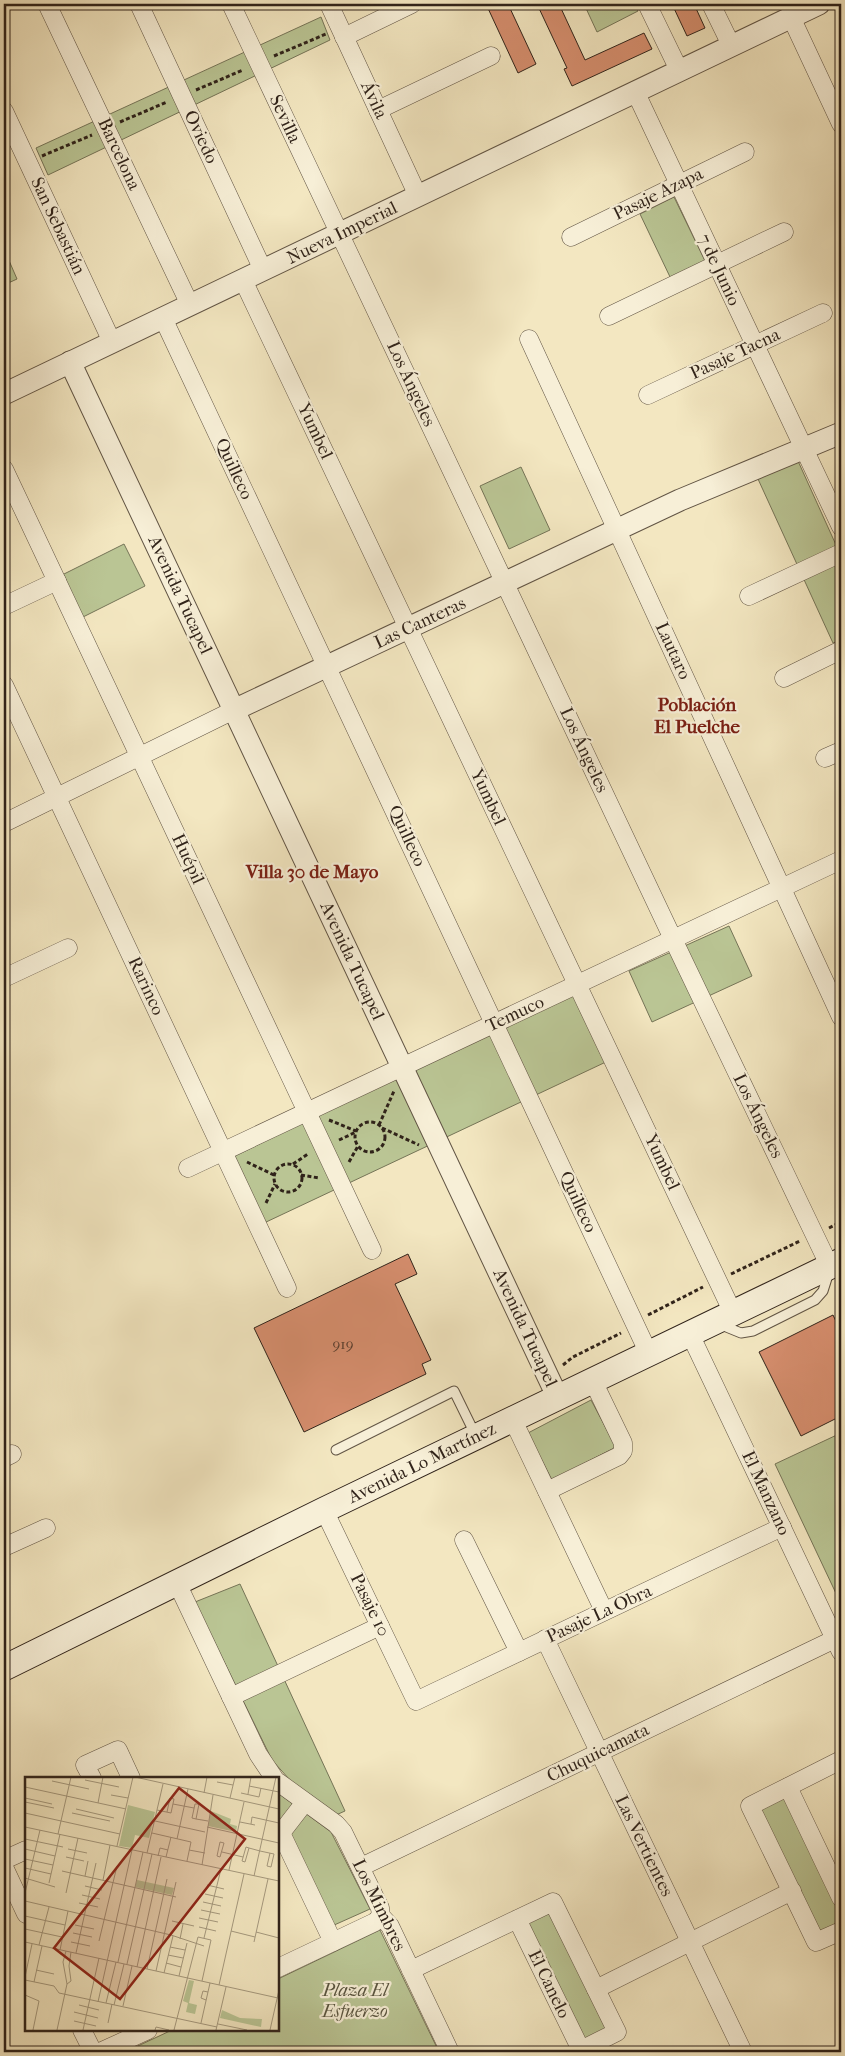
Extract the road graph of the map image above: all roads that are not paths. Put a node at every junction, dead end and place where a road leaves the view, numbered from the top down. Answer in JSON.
{"nodes":[{"id":1,"x":47,"y":4,"type":"edge"},
{"id":2,"x":139,"y":4,"type":"edge"},
{"id":3,"x":231,"y":4,"type":"edge"},
{"id":4,"x":329,"y":4,"type":"edge"},
{"id":5,"x":412,"y":4,"type":"edge"},
{"id":6,"x":647,"y":4,"type":"edge"},
{"id":7,"x":711,"y":4,"type":"edge"},
{"id":8,"x":819,"y":4,"type":"edge"},
{"id":9,"x":791,"y":17,"type":"junction"},
{"id":10,"x":344,"y":36,"type":"junction"},
{"id":11,"x":731,"y":45,"type":"junction"},
{"id":12,"x":491,"y":56,"type":"dead end"},
{"id":13,"x":679,"y":70,"type":"junction"},
{"id":14,"x":634,"y":91,"type":"junction"},
{"id":15,"x":378,"y":110,"type":"junction"},
{"id":16,"x":4,"y":111,"type":"edge"},
{"id":17,"x":841,"y":124,"type":"edge"},
{"id":18,"x":745,"y":152,"type":"dead end"},
{"id":19,"x":678,"y":184,"type":"junction"},
{"id":20,"x":418,"y":196,"type":"junction"},
{"id":21,"x":784,"y":232,"type":"dead end"},
{"id":22,"x":340,"y":234,"type":"junction"},
{"id":23,"x":571,"y":237,"type":"dead end"},
{"id":24,"x":717,"y":265,"type":"junction"},
{"id":25,"x":263,"y":270,"type":"junction"},
{"id":26,"x":243,"y":280,"type":"junction"},
{"id":27,"x":190,"y":305,"type":"junction"},
{"id":28,"x":823,"y":313,"type":"dead end"},
{"id":29,"x":609,"y":316,"type":"dead end"},
{"id":30,"x":162,"y":318,"type":"junction"},
{"id":31,"x":529,"y":339,"type":"dead end"},
{"id":32,"x":112,"y":342,"type":"junction"},
{"id":33,"x":755,"y":345,"type":"junction"},
{"id":34,"x":70,"y":362,"type":"junction"},
{"id":35,"x":4,"y":394,"type":"edge"},
{"id":36,"x":648,"y":395,"type":"dead end"},
{"id":37,"x":841,"y":434,"type":"edge"},
{"id":38,"x":804,"y":449,"type":"junction"},
{"id":39,"x":4,"y":469,"type":"edge"},
{"id":40,"x":841,"y":527,"type":"edge"},
{"id":41,"x":617,"y":529,"type":"junction"},
{"id":42,"x":841,"y":553,"type":"edge"},
{"id":43,"x":57,"y":581,"type":"junction"},
{"id":44,"x":505,"y":582,"type":"junction"},
{"id":45,"x":749,"y":596,"type":"dead end"},
{"id":46,"x":4,"y":606,"type":"edge"},
{"id":47,"x":408,"y":628,"type":"junction"},
{"id":48,"x":841,"y":650,"type":"edge"},
{"id":49,"x":327,"y":667,"type":"junction"},
{"id":50,"x":784,"y":678,"type":"dead end"},
{"id":51,"x":4,"y":685,"type":"edge"},
{"id":52,"x":234,"y":710,"type":"junction"},
{"id":53,"x":140,"y":758,"type":"junction"},
{"id":54,"x":57,"y":798,"type":"junction"},
{"id":55,"x":4,"y":824,"type":"edge"},
{"id":56,"x":841,"y":860,"type":"edge"},
{"id":57,"x":782,"y":888,"type":"junction"},
{"id":58,"x":673,"y":939,"type":"junction"},
{"id":59,"x":68,"y":948,"type":"dead end"},
{"id":60,"x":4,"y":978,"type":"edge"},
{"id":61,"x":577,"y":985,"type":"junction"},
{"id":62,"x":841,"y":1017,"type":"edge"},
{"id":63,"x":495,"y":1024,"type":"junction"},
{"id":64,"x":402,"y":1068,"type":"junction"},
{"id":65,"x":307,"y":1112,"type":"junction"},
{"id":66,"x":224,"y":1152,"type":"junction"},
{"id":67,"x":188,"y":1168,"type":"dead end"},
{"id":68,"x":372,"y":1250,"type":"dead end"},
{"id":69,"x":836,"y":1264,"type":"edge"},
{"id":70,"x":287,"y":1288,"type":"dead end"},
{"id":71,"x":724,"y":1318,"type":"junction"},
{"id":72,"x":690,"y":1334,"type":"junction"},
{"id":73,"x":649,"y":1354,"type":"junction"},
{"id":74,"x":593,"y":1381,"type":"junction"},
{"id":75,"x":553,"y":1388,"type":"junction"},
{"id":76,"x":512,"y":1420,"type":"junction"},
{"id":77,"x":477,"y":1437,"type":"junction"},
{"id":78,"x":336,"y":1450,"type":"dead end"},
{"id":79,"x":547,"y":1491,"type":"junction"},
{"id":80,"x":324,"y":1510,"type":"junction"},
{"id":81,"x":782,"y":1527,"type":"junction"},
{"id":82,"x":46,"y":1528,"type":"dead end"},
{"id":83,"x":464,"y":1540,"type":"dead end"},
{"id":84,"x":4,"y":1547,"type":"edge"},
{"id":85,"x":177,"y":1583,"type":"junction"},
{"id":86,"x":604,"y":1611,"type":"junction"},
{"id":87,"x":380,"y":1626,"type":"junction"},
{"id":88,"x":545,"y":1639,"type":"junction"},
{"id":89,"x":838,"y":1646,"type":"edge"},
{"id":90,"x":519,"y":1652,"type":"junction"},
{"id":91,"x":4,"y":1668,"type":"edge"},
{"id":92,"x":231,"y":1697,"type":"junction"},
{"id":93,"x":416,"y":1701,"type":"joint"},
{"id":94,"x":599,"y":1753,"type":"junction"},
{"id":95,"x":841,"y":1760,"type":"edge"},
{"id":96,"x":92,"y":1777,"type":"edge"},
{"id":97,"x":131,"y":1777,"type":"edge"},
{"id":98,"x":273,"y":1777,"type":"edge"},
{"id":99,"x":279,"y":1783,"type":"edge"},
{"id":100,"x":788,"y":1787,"type":"junction"},
{"id":101,"x":305,"y":1802,"type":"junction"},
{"id":102,"x":279,"y":1834,"type":"edge"},
{"id":103,"x":25,"y":1850,"type":"edge"},
{"id":104,"x":4,"y":1860,"type":"edge"},
{"id":105,"x":4,"y":1867,"type":"edge"},
{"id":106,"x":361,"y":1867,"type":"junction"},
{"id":107,"x":792,"y":1891,"type":"junction"},
{"id":108,"x":841,"y":1898,"type":"edge"},
{"id":109,"x":25,"y":1912,"type":"edge"},
{"id":110,"x":381,"y":1916,"type":"junction"},
{"id":111,"x":517,"y":1919,"type":"junction"},
{"id":112,"x":841,"y":1931,"type":"edge"},
{"id":113,"x":333,"y":1942,"type":"junction"},
{"id":114,"x":690,"y":1942,"type":"junction"},
{"id":115,"x":279,"y":1968,"type":"edge"},
{"id":116,"x":411,"y":1970,"type":"junction"},
{"id":117,"x":596,"y":1989,"type":"junction"},
{"id":118,"x":82,"y":2031,"type":"edge"},
{"id":119,"x":146,"y":2031,"type":"edge"},
{"id":120,"x":93,"y":2052,"type":"edge"},
{"id":121,"x":100,"y":2052,"type":"edge"},
{"id":122,"x":450,"y":2052,"type":"edge"},
{"id":123,"x":743,"y":2052,"type":"edge"}],
"edges":[{"from":1,"to":27,"type":"street","name":"Barcelona"},
{"from":2,"to":25,"type":"street","name":"Oviedo"},
{"from":3,"to":22,"type":"street","name":"Sevilla"},
{"from":4,"to":10,"type":"street","name":"Ávila"},
{"from":5,"to":10,"type":"street"},
{"from":6,"to":13,"type":"street"},
{"from":7,"to":11,"type":"street"},
{"from":8,"to":9,"type":"street","name":"Nueva Imperial"},
{"from":9,"to":11,"type":"street","name":"Nueva Imperial"},
{"from":9,"to":17,"type":"street"},
{"from":10,"to":15,"type":"street","name":"Ávila"},
{"from":11,"to":13,"type":"street","name":"Nueva Imperial"},
{"from":12,"to":15,"type":"street"},
{"from":13,"to":14,"type":"street","name":"Nueva Imperial"},
{"from":14,"to":19,"type":"street","name":"7 de Junio"},
{"from":14,"to":20,"type":"street","name":"Nueva Imperial"},
{"from":15,"to":20,"type":"street","name":"Ávila"},
{"from":16,"to":32,"type":"street","name":"San Sebastián"},
{"from":18,"to":19,"type":"street","name":"Pasaje Azapa"},
{"from":19,"to":23,"type":"street","name":"Pasaje Azapa"},
{"from":19,"to":24,"type":"street","name":"7 de Junio"},
{"from":20,"to":22,"type":"street","name":"Nueva Imperial"},
{"from":21,"to":24,"type":"street"},
{"from":22,"to":25,"type":"street","name":"Nueva Imperial"},
{"from":22,"to":44,"type":"street","name":"Los Ángeles"},
{"from":24,"to":29,"type":"street"},
{"from":24,"to":33,"type":"street","name":"7 de Junio"},
{"from":25,"to":26,"type":"street","name":"Nueva Imperial"},
{"from":26,"to":27,"type":"street","name":"Nueva Imperial"},
{"from":26,"to":47,"type":"street","name":"Yumbel"},
{"from":27,"to":30,"type":"street","name":"Nueva Imperial"},
{"from":28,"to":33,"type":"street","name":"Pasaje Tacna"},
{"from":30,"to":32,"type":"street","name":"Nueva Imperial"},
{"from":30,"to":49,"type":"street","name":"Quilleco"},
{"from":31,"to":41,"type":"street","name":"Lautaro"},
{"from":32,"to":34,"type":"street","name":"Nueva Imperial"},
{"from":33,"to":36,"type":"street","name":"Pasaje Tacna"},
{"from":33,"to":38,"type":"street","name":"7 de Junio"},
{"from":34,"to":35,"type":"street","name":"Nueva Imperial"},
{"from":34,"to":52,"type":"street","name":"Avenida Tucapel"},
{"from":37,"to":38,"type":"street","name":"Las Canteras"},
{"from":38,"to":40,"type":"street","name":"7 de Junio"},
{"from":38,"to":41,"type":"street","name":"Las Canteras"},
{"from":39,"to":43,"type":"street","name":"Huépil"},
{"from":41,"to":44,"type":"street","name":"Las Canteras"},
{"from":41,"to":57,"type":"street","name":"Lautaro"},
{"from":42,"to":45,"type":"street"},
{"from":43,"to":46,"type":"street"},
{"from":43,"to":53,"type":"street","name":"Huépil"},
{"from":44,"to":47,"type":"street","name":"Las Canteras"},
{"from":44,"to":58,"type":"street","name":"Los Ángeles"},
{"from":47,"to":49,"type":"street","name":"Las Canteras"},
{"from":47,"to":61,"type":"street","name":"Yumbel"},
{"from":48,"to":50,"type":"street"},
{"from":49,"to":52,"type":"street","name":"Las Canteras"},
{"from":49,"to":63,"type":"street","name":"Quilleco"},
{"from":51,"to":54,"type":"street","name":"Rarinco"},
{"from":52,"to":53,"type":"street","name":"Las Canteras"},
{"from":52,"to":64,"type":"street","name":"Avenida Tucapel"},
{"from":53,"to":54,"type":"street","name":"Las Canteras"},
{"from":53,"to":65,"type":"street","name":"Huépil"},
{"from":54,"to":55,"type":"street","name":"Las Canteras"},
{"from":54,"to":66,"type":"street","name":"Rarinco"},
{"from":56,"to":57,"type":"street","name":"Temuco"},
{"from":57,"to":58,"type":"street","name":"Temuco"},
{"from":57,"to":62,"type":"street","name":"Lautaro"},
{"from":58,"to":61,"type":"street","name":"Temuco"},
{"from":58,"to":69,"type":"street","name":"Los Ángeles"},
{"from":59,"to":60,"type":"street"},
{"from":61,"to":63,"type":"street","name":"Temuco"},
{"from":61,"to":71,"type":"street","name":"Yumbel"},
{"from":63,"to":64,"type":"street","name":"Temuco"},
{"from":63,"to":73,"type":"street","name":"Quilleco"},
{"from":64,"to":65,"type":"street","name":"Temuco"},
{"from":64,"to":75,"type":"street","name":"Avenida Tucapel"},
{"from":65,"to":66,"type":"street","name":"Temuco"},
{"from":65,"to":68,"type":"street","name":"Huépil"},
{"from":66,"to":67,"type":"street","name":"Temuco"},
{"from":66,"to":70,"type":"street","name":"Rarinco"},
{"from":69,"to":71,"type":"main road","name":"Avenida Lo Martínez"},
{"from":71,"to":72,"type":"main road","name":"Avenida Lo Martínez"},
{"from":72,"to":73,"type":"main road","name":"Avenida Lo Martínez"},
{"from":72,"to":81,"type":"street","name":"El Manzano"},
{"from":73,"to":74,"type":"main road","name":"Avenida Lo Martínez"},
{"from":74,"to":75,"type":"main road","name":"Avenida Lo Martínez"},
{"from":74,"to":79,"type":"street"},
{"from":75,"to":76,"type":"main road","name":"Avenida Lo Martínez"},
{"from":76,"to":77,"type":"main road","name":"Avenida Lo Martínez"},
{"from":76,"to":79,"type":"street"},
{"from":77,"to":78,"type":"lane"},
{"from":77,"to":80,"type":"main road","name":"Avenida Lo Martínez"},
{"from":79,"to":86,"type":"street"},
{"from":80,"to":85,"type":"main road","name":"Avenida Lo Martínez"},
{"from":80,"to":87,"type":"street","name":"Pasaje 10"},
{"from":81,"to":86,"type":"street","name":"Pasaje La Obra"},
{"from":81,"to":89,"type":"street","name":"El Manzano"},
{"from":82,"to":84,"type":"street"},
{"from":83,"to":90,"type":"street"},
{"from":85,"to":91,"type":"main road","name":"Avenida Lo Martínez"},
{"from":85,"to":92,"type":"street"},
{"from":86,"to":88,"type":"street","name":"Pasaje La Obra"},
{"from":87,"to":92,"type":"street"},
{"from":87,"to":93,"type":"street","name":"Pasaje 10"},
{"from":88,"to":90,"type":"street","name":"Pasaje La Obra"},
{"from":88,"to":94,"type":"street","name":"Las Vertientes"},
{"from":89,"to":94,"type":"street","name":"Chuquicamata"},
{"from":90,"to":93,"type":"street","name":"Pasaje La Obra"},
{"from":92,"to":98,"type":"street"},
{"from":94,"to":106,"type":"street","name":"Chuquicamata"},
{"from":94,"to":114,"type":"street","name":"Las Vertientes"},
{"from":95,"to":100,"type":"street"},
{"from":96,"to":97,"type":"street"},
{"from":99,"to":101,"type":"street","name":"Los Mimbres"},
{"from":100,"to":107,"type":"street"},
{"from":100,"to":108,"type":"street"},
{"from":101,"to":102,"type":"street"},
{"from":101,"to":106,"type":"street","name":"Los Mimbres"},
{"from":102,"to":113,"type":"street"},
{"from":103,"to":104,"type":"street"},
{"from":105,"to":109,"type":"street"},
{"from":106,"to":110,"type":"street","name":"Los Mimbres"},
{"from":107,"to":112,"type":"street"},
{"from":107,"to":114,"type":"street"},
{"from":110,"to":113,"type":"street"},
{"from":110,"to":116,"type":"street","name":"Los Mimbres"},
{"from":111,"to":116,"type":"street","name":"El Canelo"},
{"from":111,"to":117,"type":"street","name":"El Canelo"},
{"from":111,"to":117,"type":"street","name":"El Canelo"},
{"from":113,"to":115,"type":"street"},
{"from":114,"to":117,"type":"street"},
{"from":114,"to":123,"type":"street","name":"Las Vertientes"},
{"from":116,"to":122,"type":"street","name":"Los Mimbres"},
{"from":118,"to":120,"type":"street"},
{"from":119,"to":121,"type":"street"}]}
